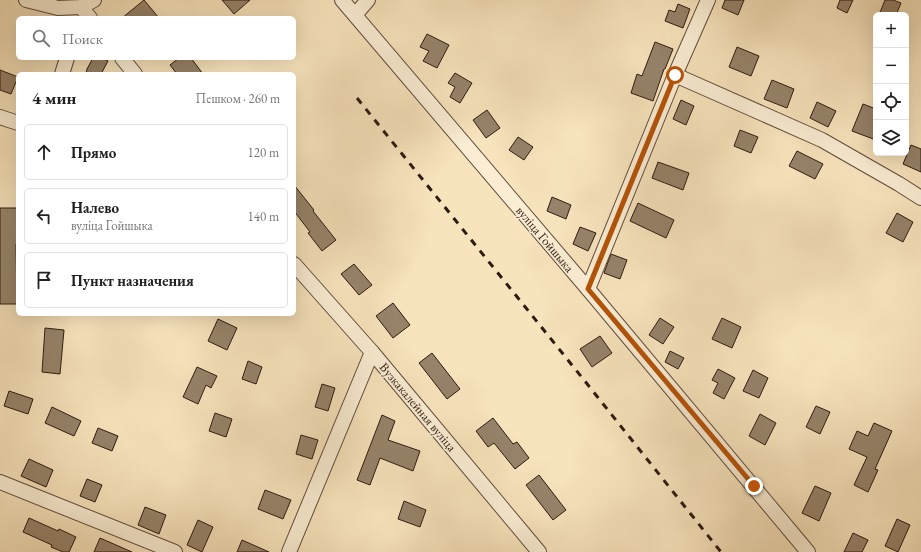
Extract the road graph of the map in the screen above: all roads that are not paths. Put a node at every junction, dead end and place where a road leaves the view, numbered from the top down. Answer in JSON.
{"nodes":[{"id":1,"x":26,"y":0,"type":"edge"},
{"id":2,"x":94,"y":0,"type":"edge"},
{"id":3,"x":342,"y":0,"type":"edge"},
{"id":4,"x":368,"y":0,"type":"edge"},
{"id":5,"x":708,"y":0,"type":"edge"},
{"id":6,"x":83,"y":11,"type":"edge"},
{"id":7,"x":355,"y":15,"type":"junction"},
{"id":8,"x":66,"y":60,"type":"edge"},
{"id":9,"x":124,"y":60,"type":"edge"},
{"id":10,"x":63,"y":72,"type":"edge"},
{"id":11,"x":133,"y":72,"type":"edge"},
{"id":12,"x":675,"y":75,"type":"junction"},
{"id":13,"x":0,"y":117,"type":"edge"},
{"id":14,"x":16,"y":122,"type":"edge"},
{"id":15,"x":921,"y":198,"type":"edge"},
{"id":16,"x":296,"y":266,"type":"edge"},
{"id":17,"x":588,"y":289,"type":"junction"},
{"id":18,"x":372,"y":352,"type":"junction"},
{"id":19,"x":0,"y":482,"type":"edge"},
{"id":20,"x":175,"y":552,"type":"edge"},
{"id":21,"x":289,"y":552,"type":"edge"},
{"id":22,"x":539,"y":552,"type":"edge"},
{"id":23,"x":808,"y":552,"type":"edge"}],
"edges":[{"from":1,"to":6,"type":"street"},
{"from":2,"to":6,"type":"street"},
{"from":3,"to":7,"type":"street","name":"вуліца Гойшыка"},
{"from":4,"to":7,"type":"street"},
{"from":5,"to":12,"type":"street"},
{"from":7,"to":17,"type":"street","name":"вуліца Гойшыка"},
{"from":8,"to":10,"type":"street"},
{"from":9,"to":11,"type":"street"},
{"from":12,"to":15,"type":"street"},
{"from":12,"to":17,"type":"street"},
{"from":13,"to":14,"type":"street"},
{"from":16,"to":18,"type":"street","name":"Вузкакалейная вуліца"},
{"from":17,"to":23,"type":"street","name":"вуліца Гойшыка"},
{"from":18,"to":21,"type":"street"},
{"from":18,"to":22,"type":"street","name":"Вузкакалейная вуліца"},
{"from":19,"to":20,"type":"street"}]}
